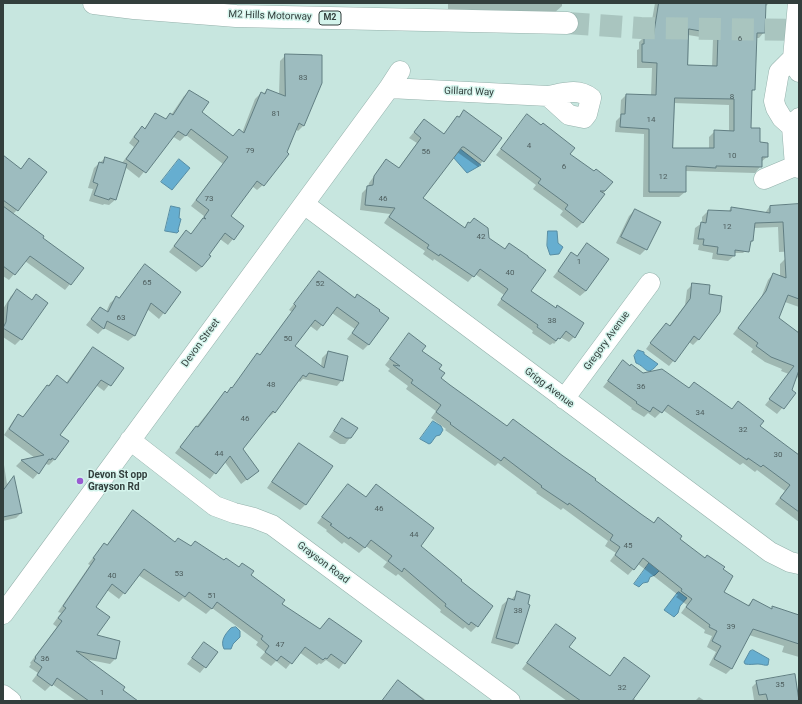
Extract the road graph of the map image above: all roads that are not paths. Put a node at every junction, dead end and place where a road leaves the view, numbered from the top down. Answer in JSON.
{"nodes":[{"id":1,"x":94,"y":3,"type":"edge"},
{"id":2,"x":798,"y":3,"type":"edge"},
{"id":3,"x":567,"y":23,"type":"tunnel mouth"},
{"id":4,"x":796,"y":65,"type":"edge"},
{"id":5,"x":400,"y":71,"type":"dead end"},
{"id":6,"x":389,"y":88,"type":"junction"},
{"id":7,"x":548,"y":96,"type":"dead end"},
{"id":8,"x":795,"y":122,"type":"edge"},
{"id":9,"x":797,"y":167,"type":"edge"},
{"id":10,"x":764,"y":180,"type":"dead end"},
{"id":11,"x":304,"y":204,"type":"junction"},
{"id":12,"x":650,"y":283,"type":"dead end"},
{"id":13,"x":564,"y":399,"type":"junction"},
{"id":14,"x":130,"y":440,"type":"junction"},
{"id":15,"x":799,"y":564,"type":"edge"},
{"id":16,"x":3,"y":614,"type":"edge"},
{"id":17,"x":3,"y":695,"type":"edge"},
{"id":18,"x":11,"y":701,"type":"edge"},
{"id":19,"x":510,"y":701,"type":"edge"}],
"edges":[{"from":1,"to":3,"type":"highway","name":"M2 Hills Motorway","number":"M2"},
{"from":2,"to":4,"type":"street"},
{"from":4,"to":8,"type":"street"},
{"from":5,"to":6,"type":"street","name":"Devon Street"},
{"from":6,"to":7,"type":"street","name":"Gillard Way"},
{"from":6,"to":11,"type":"street","name":"Devon Street"},
{"from":8,"to":9,"type":"street"},
{"from":9,"to":10,"type":"street"},
{"from":11,"to":13,"type":"street","name":"Grigg Avenue"},
{"from":11,"to":14,"type":"street","name":"Devon Street"},
{"from":12,"to":13,"type":"street","name":"Gregory Avenue"},
{"from":13,"to":15,"type":"street","name":"Grigg Avenue"},
{"from":14,"to":16,"type":"street","name":"Devon Street"},
{"from":14,"to":19,"type":"street","name":"Grayson Road"},
{"from":17,"to":18,"type":"street"}]}
